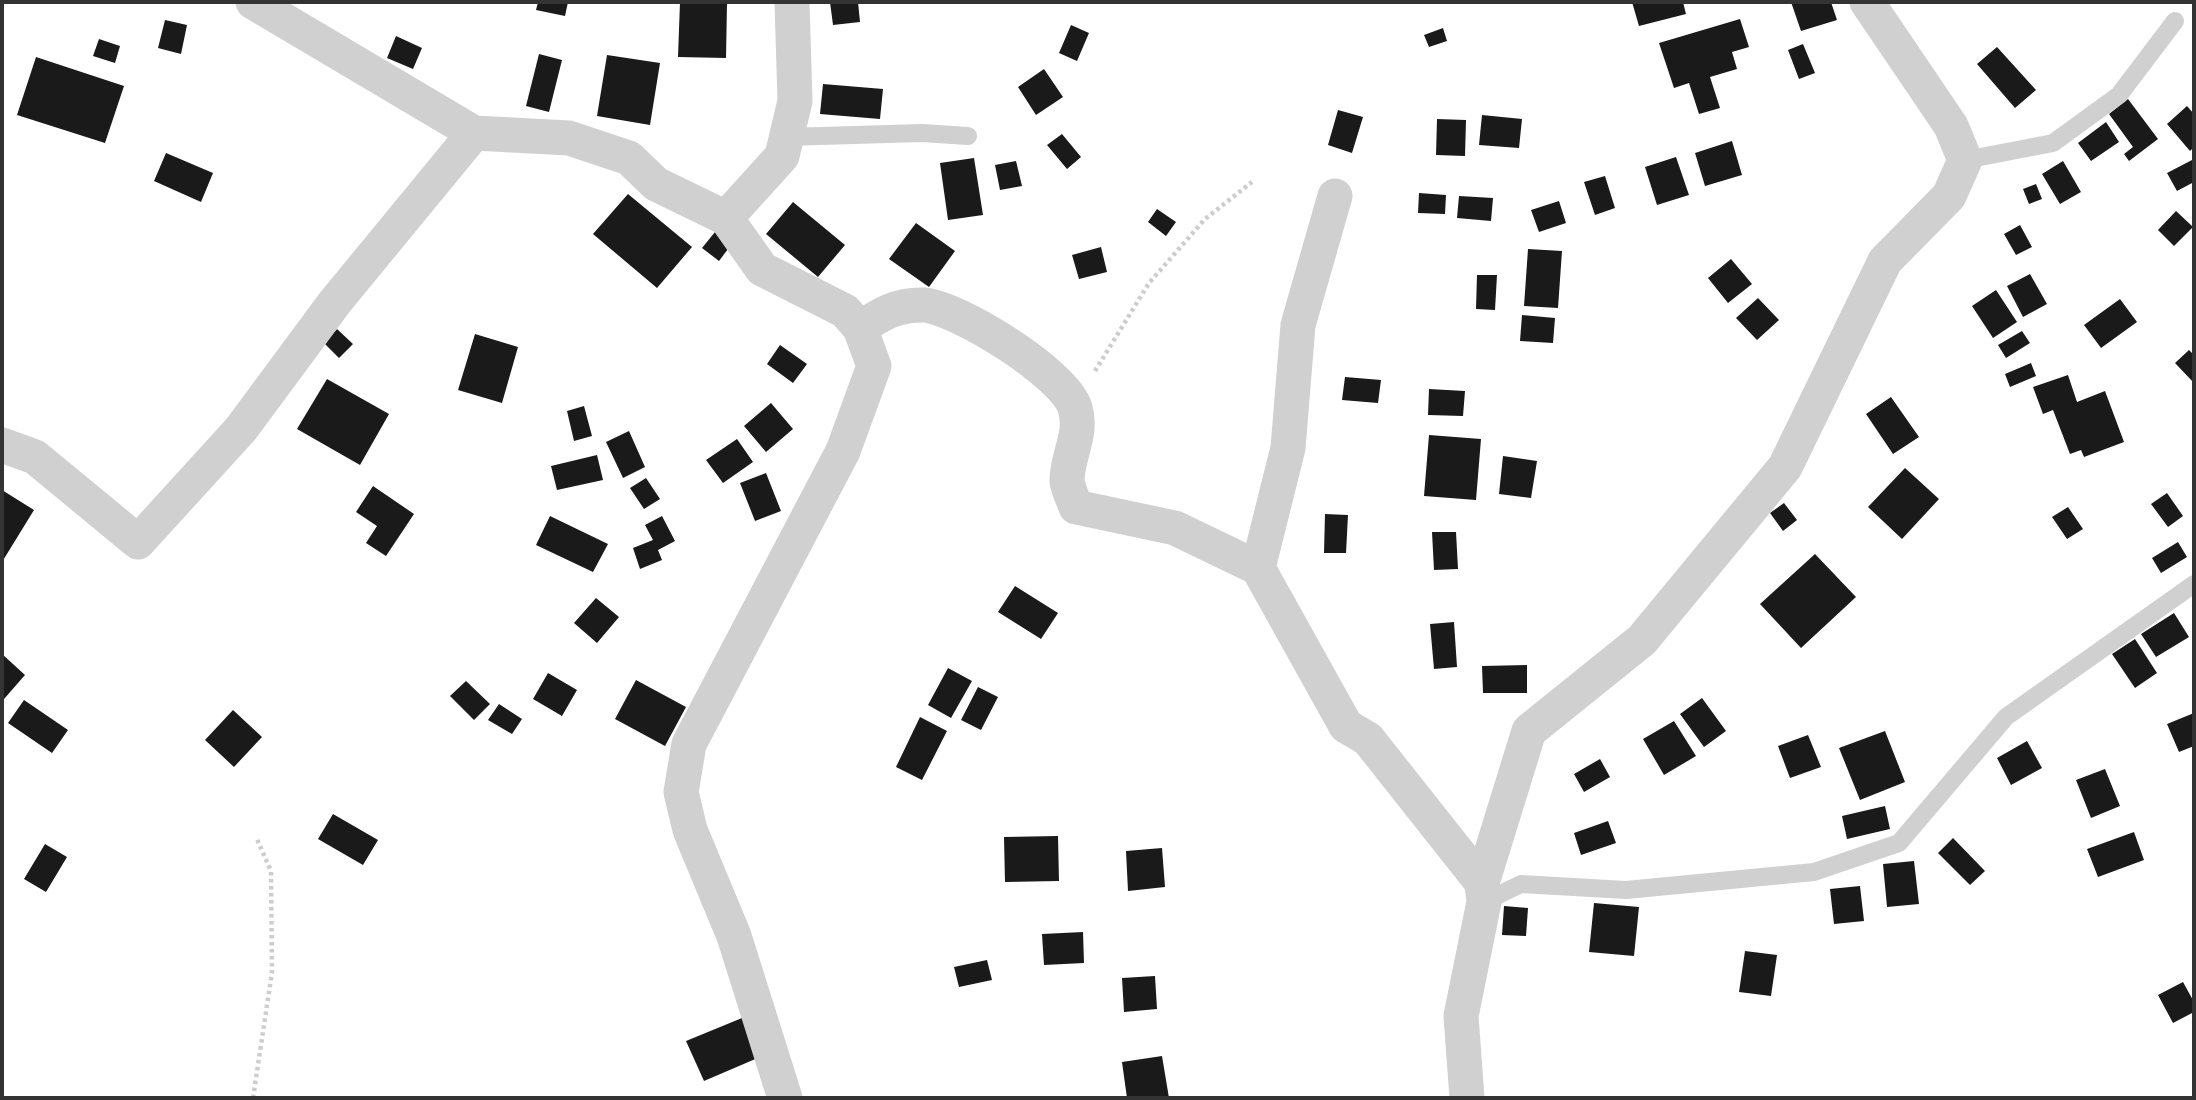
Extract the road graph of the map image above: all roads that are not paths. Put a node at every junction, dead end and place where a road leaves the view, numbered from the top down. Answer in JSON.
{"nodes":[{"id":1,"x":253,"y":2,"type":"edge"},
{"id":2,"x":792,"y":2,"type":"edge"},
{"id":3,"x":1867,"y":2,"type":"edge"},
{"id":4,"x":2175,"y":21,"type":"dead end"},
{"id":5,"x":474,"y":133,"type":"junction"},
{"id":6,"x":968,"y":136,"type":"dead end"},
{"id":7,"x":786,"y":137,"type":"junction"},
{"id":8,"x":1965,"y":160,"type":"junction"},
{"id":9,"x":1335,"y":196,"type":"dead end"},
{"id":10,"x":726,"y":218,"type":"junction"},
{"id":11,"x":860,"y":328,"type":"junction"},
{"id":12,"x":2,"y":445,"type":"edge"},
{"id":13,"x":1258,"y":568,"type":"junction"},
{"id":14,"x":2194,"y":584,"type":"edge"},
{"id":15,"x":1483,"y":892,"type":"junction"},
{"id":16,"x":785,"y":1098,"type":"edge"},
{"id":17,"x":1467,"y":1098,"type":"edge"}],
"edges":[{"from":1,"to":5,"type":"street"},
{"from":2,"to":7,"type":"street"},
{"from":3,"to":8,"type":"street"},
{"from":4,"to":8,"type":"lane"},
{"from":5,"to":10,"type":"street"},
{"from":5,"to":12,"type":"street"},
{"from":6,"to":7,"type":"lane"},
{"from":7,"to":10,"type":"street"},
{"from":8,"to":15,"type":"street"},
{"from":9,"to":13,"type":"street"},
{"from":10,"to":11,"type":"street"},
{"from":11,"to":13,"type":"street"},
{"from":11,"to":16,"type":"street"},
{"from":13,"to":15,"type":"street"},
{"from":14,"to":15,"type":"lane"},
{"from":15,"to":17,"type":"street"}]}
